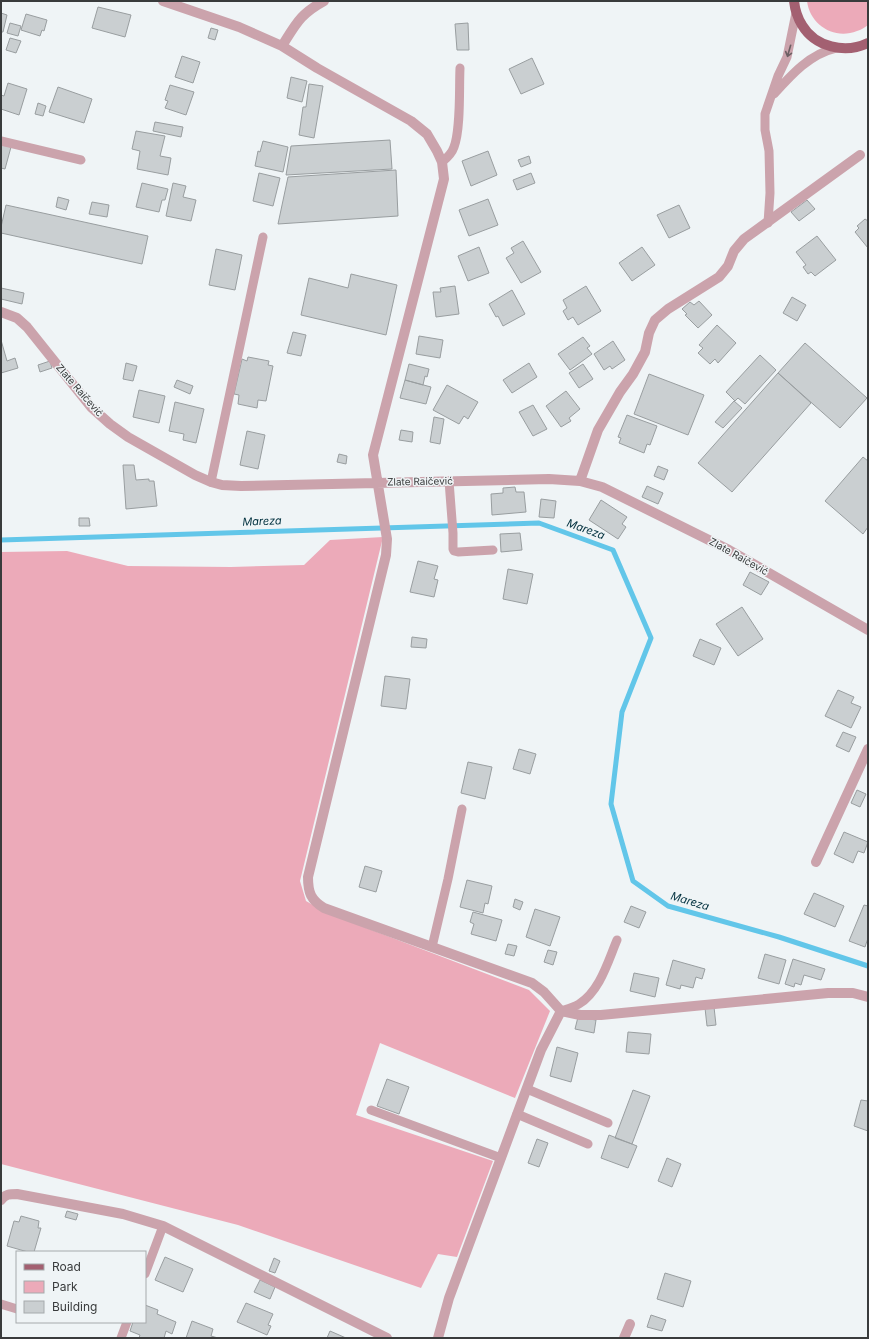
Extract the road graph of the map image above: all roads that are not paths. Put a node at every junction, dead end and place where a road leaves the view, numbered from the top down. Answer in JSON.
{"nodes":[{"id":1,"x":163,"y":1,"type":"edge"},
{"id":2,"x":324,"y":1,"type":"edge"},
{"id":3,"x":794,"y":1,"type":"edge"},
{"id":4,"x":796,"y":13,"type":"junction"},
{"id":5,"x":866,"y":45,"type":"edge"},
{"id":6,"x":282,"y":46,"type":"junction"},
{"id":7,"x":836,"y":48,"type":"junction"},
{"id":8,"x":460,"y":68,"type":"dead end"},
{"id":9,"x":770,"y":98,"type":"junction"},
{"id":10,"x":1,"y":142,"type":"edge"},
{"id":11,"x":860,"y":155,"type":"dead end"},
{"id":12,"x":81,"y":160,"type":"dead end"},
{"id":13,"x":442,"y":162,"type":"junction"},
{"id":14,"x":768,"y":222,"type":"junction"},
{"id":15,"x":263,"y":237,"type":"dead end"},
{"id":16,"x":1,"y":312,"type":"edge"},
{"id":17,"x":449,"y":481,"type":"junction"},
{"id":18,"x":580,"y":481,"type":"junction"},
{"id":19,"x":211,"y":482,"type":"junction"},
{"id":20,"x":378,"y":482,"type":"junction"},
{"id":21,"x":493,"y":550,"type":"dead end"},
{"id":22,"x":868,"y":630,"type":"edge"},
{"id":23,"x":868,"y":749,"type":"edge"},
{"id":24,"x":462,"y":809,"type":"dead end"},
{"id":25,"x":816,"y":862,"type":"dead end"},
{"id":26,"x":617,"y":940,"type":"dead end"},
{"id":27,"x":432,"y":947,"type":"junction"},
{"id":28,"x":868,"y":997,"type":"edge"},
{"id":29,"x":562,"y":1011,"type":"junction"},
{"id":30,"x":527,"y":1089,"type":"junction"},
{"id":31,"x":371,"y":1110,"type":"dead end"},
{"id":32,"x":517,"y":1114,"type":"junction"},
{"id":33,"x":608,"y":1124,"type":"dead end"},
{"id":34,"x":588,"y":1144,"type":"dead end"},
{"id":35,"x":501,"y":1158,"type":"junction"},
{"id":36,"x":1,"y":1200,"type":"edge"},
{"id":37,"x":163,"y":1226,"type":"junction"},
{"id":38,"x":146,"y":1271,"type":"edge"},
{"id":39,"x":1,"y":1304,"type":"edge"},
{"id":40,"x":16,"y":1309,"type":"edge"},
{"id":41,"x":127,"y":1323,"type":"edge"},
{"id":42,"x":630,"y":1324,"type":"dead end"},
{"id":43,"x":121,"y":1338,"type":"edge"},
{"id":44,"x":387,"y":1338,"type":"edge"},
{"id":45,"x":438,"y":1338,"type":"edge"},
{"id":46,"x":624,"y":1338,"type":"edge"}],
"edges":[{"from":1,"to":6,"type":"street"},
{"from":2,"to":6,"type":"street"},
{"from":3,"to":4,"type":"main road"},
{"from":4,"to":7,"type":"main road"},
{"from":4,"to":9,"type":"lane","one_way":true},
{"from":5,"to":7,"type":"main road"},
{"from":6,"to":13,"type":"street"},
{"from":7,"to":9,"type":"lane"},
{"from":8,"to":13,"type":"lane"},
{"from":9,"to":14,"type":"lane"},
{"from":10,"to":12,"type":"lane"},
{"from":11,"to":14,"type":"street"},
{"from":13,"to":20,"type":"street"},
{"from":14,"to":18,"type":"street"},
{"from":15,"to":19,"type":"lane"},
{"from":16,"to":19,"type":"street","name":"Zlate Raičević"},
{"from":17,"to":18,"type":"street","name":"Zlate Raičević"},
{"from":17,"to":20,"type":"street","name":"Zlate Raičević"},
{"from":17,"to":21,"type":"lane"},
{"from":18,"to":22,"type":"street","name":"Zlate Raičević"},
{"from":19,"to":20,"type":"street","name":"Zlate Raičević"},
{"from":20,"to":27,"type":"street"},
{"from":23,"to":25,"type":"street"},
{"from":24,"to":27,"type":"lane"},
{"from":26,"to":29,"type":"lane"},
{"from":27,"to":29,"type":"street"},
{"from":28,"to":29,"type":"street"},
{"from":29,"to":30,"type":"street"},
{"from":30,"to":32,"type":"street"},
{"from":30,"to":33,"type":"lane"},
{"from":31,"to":35,"type":"lane"},
{"from":32,"to":34,"type":"lane"},
{"from":32,"to":35,"type":"street"},
{"from":35,"to":45,"type":"street"},
{"from":36,"to":37,"type":"street"},
{"from":37,"to":38,"type":"lane"},
{"from":37,"to":44,"type":"street"},
{"from":39,"to":40,"type":"lane"},
{"from":41,"to":43,"type":"lane"},
{"from":42,"to":46,"type":"street"}]}
